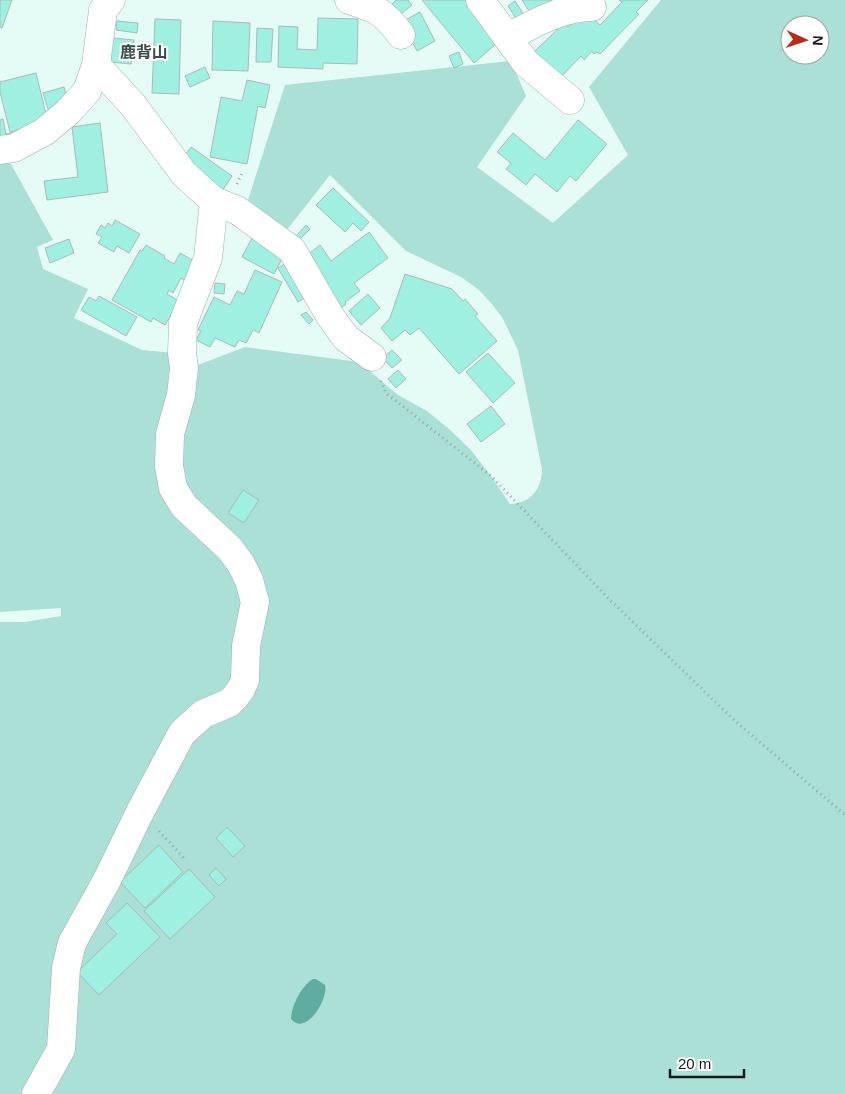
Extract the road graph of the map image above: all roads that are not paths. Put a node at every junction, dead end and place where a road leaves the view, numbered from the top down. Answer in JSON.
{"nodes":[{"id":1,"x":111,"y":0,"type":"edge"},
{"id":2,"x":349,"y":0,"type":"edge"},
{"id":3,"x":480,"y":0,"type":"edge"},
{"id":4,"x":592,"y":7,"type":"dead end"},
{"id":5,"x":401,"y":35,"type":"dead end"},
{"id":6,"x":507,"y":37,"type":"junction"},
{"id":7,"x":96,"y":65,"type":"junction"},
{"id":8,"x":570,"y":100,"type":"dead end"},
{"id":9,"x":0,"y":150,"type":"edge"},
{"id":10,"x":214,"y":201,"type":"junction"},
{"id":11,"x":372,"y":357,"type":"road end"},
{"id":12,"x":36,"y":1094,"type":"edge"}],
"edges":[{"from":1,"to":7,"type":"street"},
{"from":2,"to":5,"type":"street"},
{"from":3,"to":6,"type":"street"},
{"from":4,"to":6,"type":"street"},
{"from":6,"to":8,"type":"street"},
{"from":7,"to":9,"type":"street"},
{"from":7,"to":10,"type":"street"},
{"from":10,"to":11,"type":"street"},
{"from":10,"to":12,"type":"street"}]}
